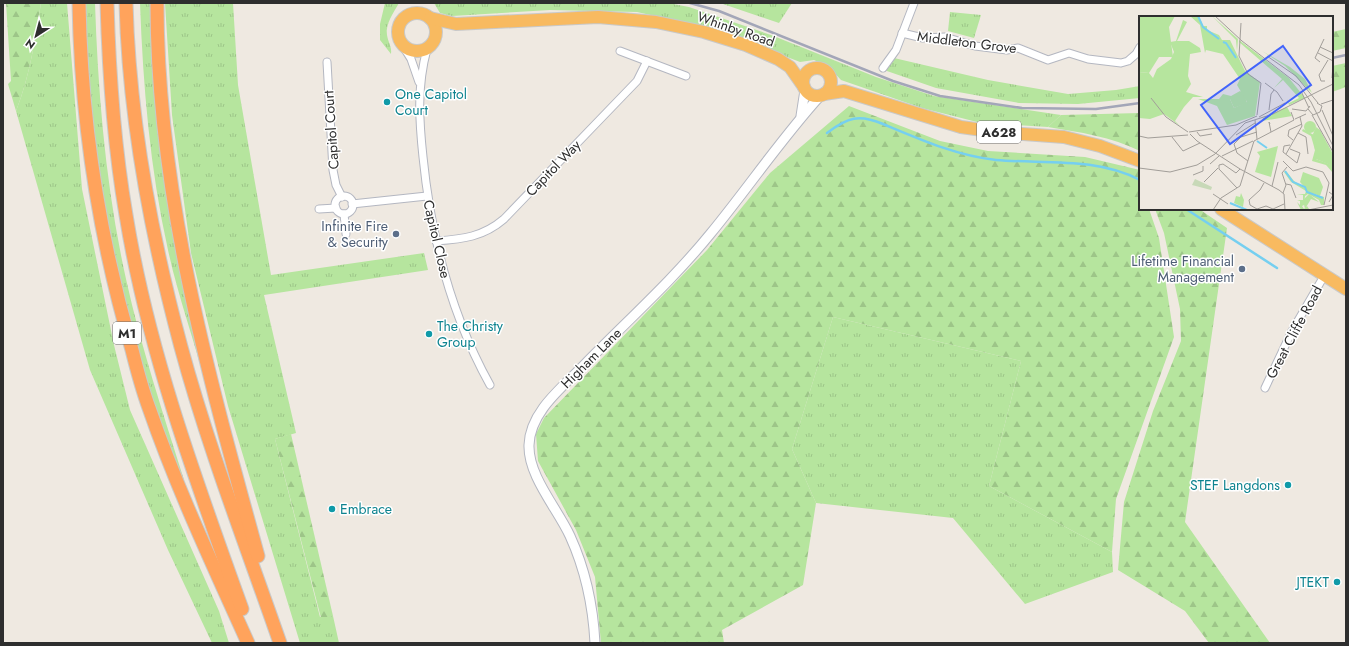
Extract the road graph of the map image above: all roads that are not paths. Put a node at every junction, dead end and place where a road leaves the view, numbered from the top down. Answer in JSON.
{"nodes":[{"id":1,"x":79,"y":3,"type":"edge"},
{"id":2,"x":107,"y":3,"type":"edge"},
{"id":3,"x":126,"y":3,"type":"edge"},
{"id":4,"x":157,"y":3,"type":"edge"},
{"id":5,"x":411,"y":3,"type":"edge"},
{"id":6,"x":424,"y":3,"type":"edge"},
{"id":7,"x":914,"y":3,"type":"edge"},
{"id":8,"x":407,"y":16,"type":"junction"},
{"id":9,"x":428,"y":17,"type":"junction"},
{"id":10,"x":456,"y":24,"type":"junction"},
{"id":11,"x":902,"y":33,"type":"junction"},
{"id":12,"x":436,"y":37,"type":"junction"},
{"id":13,"x":401,"y":43,"type":"junction"},
{"id":14,"x":427,"y":49,"type":"junction"},
{"id":15,"x":1139,"y":49,"type":"edge"},
{"id":16,"x":620,"y":51,"type":"dead end"},
{"id":17,"x":647,"y":61,"type":"junction"},
{"id":18,"x":327,"y":62,"type":"dead end"},
{"id":19,"x":790,"y":67,"type":"junction"},
{"id":20,"x":883,"y":68,"type":"dead end"},
{"id":21,"x":813,"y":69,"type":"junction"},
{"id":22,"x":828,"y":73,"type":"junction"},
{"id":23,"x":686,"y":76,"type":"dead end"},
{"id":24,"x":419,"y":84,"type":"junction"},
{"id":25,"x":805,"y":89,"type":"junction"},
{"id":26,"x":844,"y":91,"type":"junction"},
{"id":27,"x":822,"y":95,"type":"junction"},
{"id":28,"x":801,"y":116,"type":"junction"},
{"id":29,"x":1139,"y":161,"type":"edge"},
{"id":30,"x":427,"y":196,"type":"junction"},
{"id":31,"x":342,"y":197,"type":"junction"},
{"id":32,"x":352,"y":204,"type":"junction"},
{"id":33,"x":336,"y":208,"type":"junction"},
{"id":34,"x":319,"y":209,"type":"dead end"},
{"id":35,"x":1223,"y":210,"type":"edge"},
{"id":36,"x":344,"y":214,"type":"junction"},
{"id":37,"x":346,"y":234,"type":"dead end"},
{"id":38,"x":436,"y":241,"type":"junction"},
{"id":39,"x":1324,"y":276,"type":"junction"},
{"id":40,"x":1346,"y":289,"type":"edge"},
{"id":41,"x":490,"y":385,"type":"dead end"},
{"id":42,"x":1265,"y":388,"type":"dead end"},
{"id":43,"x":248,"y":643,"type":"edge"},
{"id":44,"x":254,"y":643,"type":"edge"},
{"id":45,"x":281,"y":643,"type":"edge"},
{"id":46,"x":594,"y":643,"type":"edge"}],
"edges":[{"from":1,"to":43,"type":"highway","number":"M1"},
{"from":2,"to":44,"type":"highway","number":"M1"},
{"from":3,"to":45,"type":"highway"},
{"from":4,"to":45,"type":"highway"},
{"from":5,"to":8,"type":"highway"},
{"from":6,"to":9,"type":"highway"},
{"from":7,"to":11,"type":"street"},
{"from":8,"to":9,"type":"highway"},
{"from":8,"to":13,"type":"highway"},
{"from":9,"to":10,"type":"highway","name":"Whinby Road"},
{"from":9,"to":12,"type":"highway"},
{"from":10,"to":12,"type":"highway"},
{"from":10,"to":19,"type":"highway","name":"Whinby Road"},
{"from":11,"to":15,"type":"street","name":"Middleton Grove"},
{"from":11,"to":20,"type":"street"},
{"from":12,"to":14,"type":"highway"},
{"from":13,"to":14,"type":"highway"},
{"from":13,"to":24,"type":"street","name":"Capitol Close"},
{"from":14,"to":24,"type":"street","name":"Capitol Close"},
{"from":16,"to":17,"type":"street"},
{"from":17,"to":23,"type":"street"},
{"from":17,"to":38,"type":"street","name":"Capitol Way"},
{"from":18,"to":31,"type":"street","name":"Capitol Court"},
{"from":19,"to":21,"type":"highway","name":"Whinby Road"},
{"from":19,"to":25,"type":"highway","name":"Whinby Road"},
{"from":21,"to":22,"type":"highway","name":"Whinby Road"},
{"from":21,"to":25,"type":"highway"},
{"from":22,"to":26,"type":"highway","number":"A628"},
{"from":22,"to":27,"type":"highway"},
{"from":24,"to":30,"type":"street","name":"Capitol Close"},
{"from":25,"to":27,"type":"highway"},
{"from":25,"to":28,"type":"street","name":"Higham Lane"},
{"from":26,"to":27,"type":"highway","number":"A628"},
{"from":26,"to":29,"type":"highway","number":"A628"},
{"from":27,"to":28,"type":"street","name":"Higham Lane"},
{"from":28,"to":46,"type":"street","name":"Higham Lane"},
{"from":30,"to":32,"type":"street"},
{"from":30,"to":38,"type":"street","name":"Capitol Close"},
{"from":31,"to":32,"type":"street"},
{"from":31,"to":33,"type":"street"},
{"from":32,"to":36,"type":"street"},
{"from":33,"to":34,"type":"street"},
{"from":33,"to":36,"type":"street"},
{"from":35,"to":39,"type":"highway"},
{"from":36,"to":37,"type":"street"},
{"from":38,"to":41,"type":"street","name":"Capitol Close"},
{"from":39,"to":40,"type":"highway"},
{"from":39,"to":42,"type":"street","name":"Great Cliffe Road"}]}
